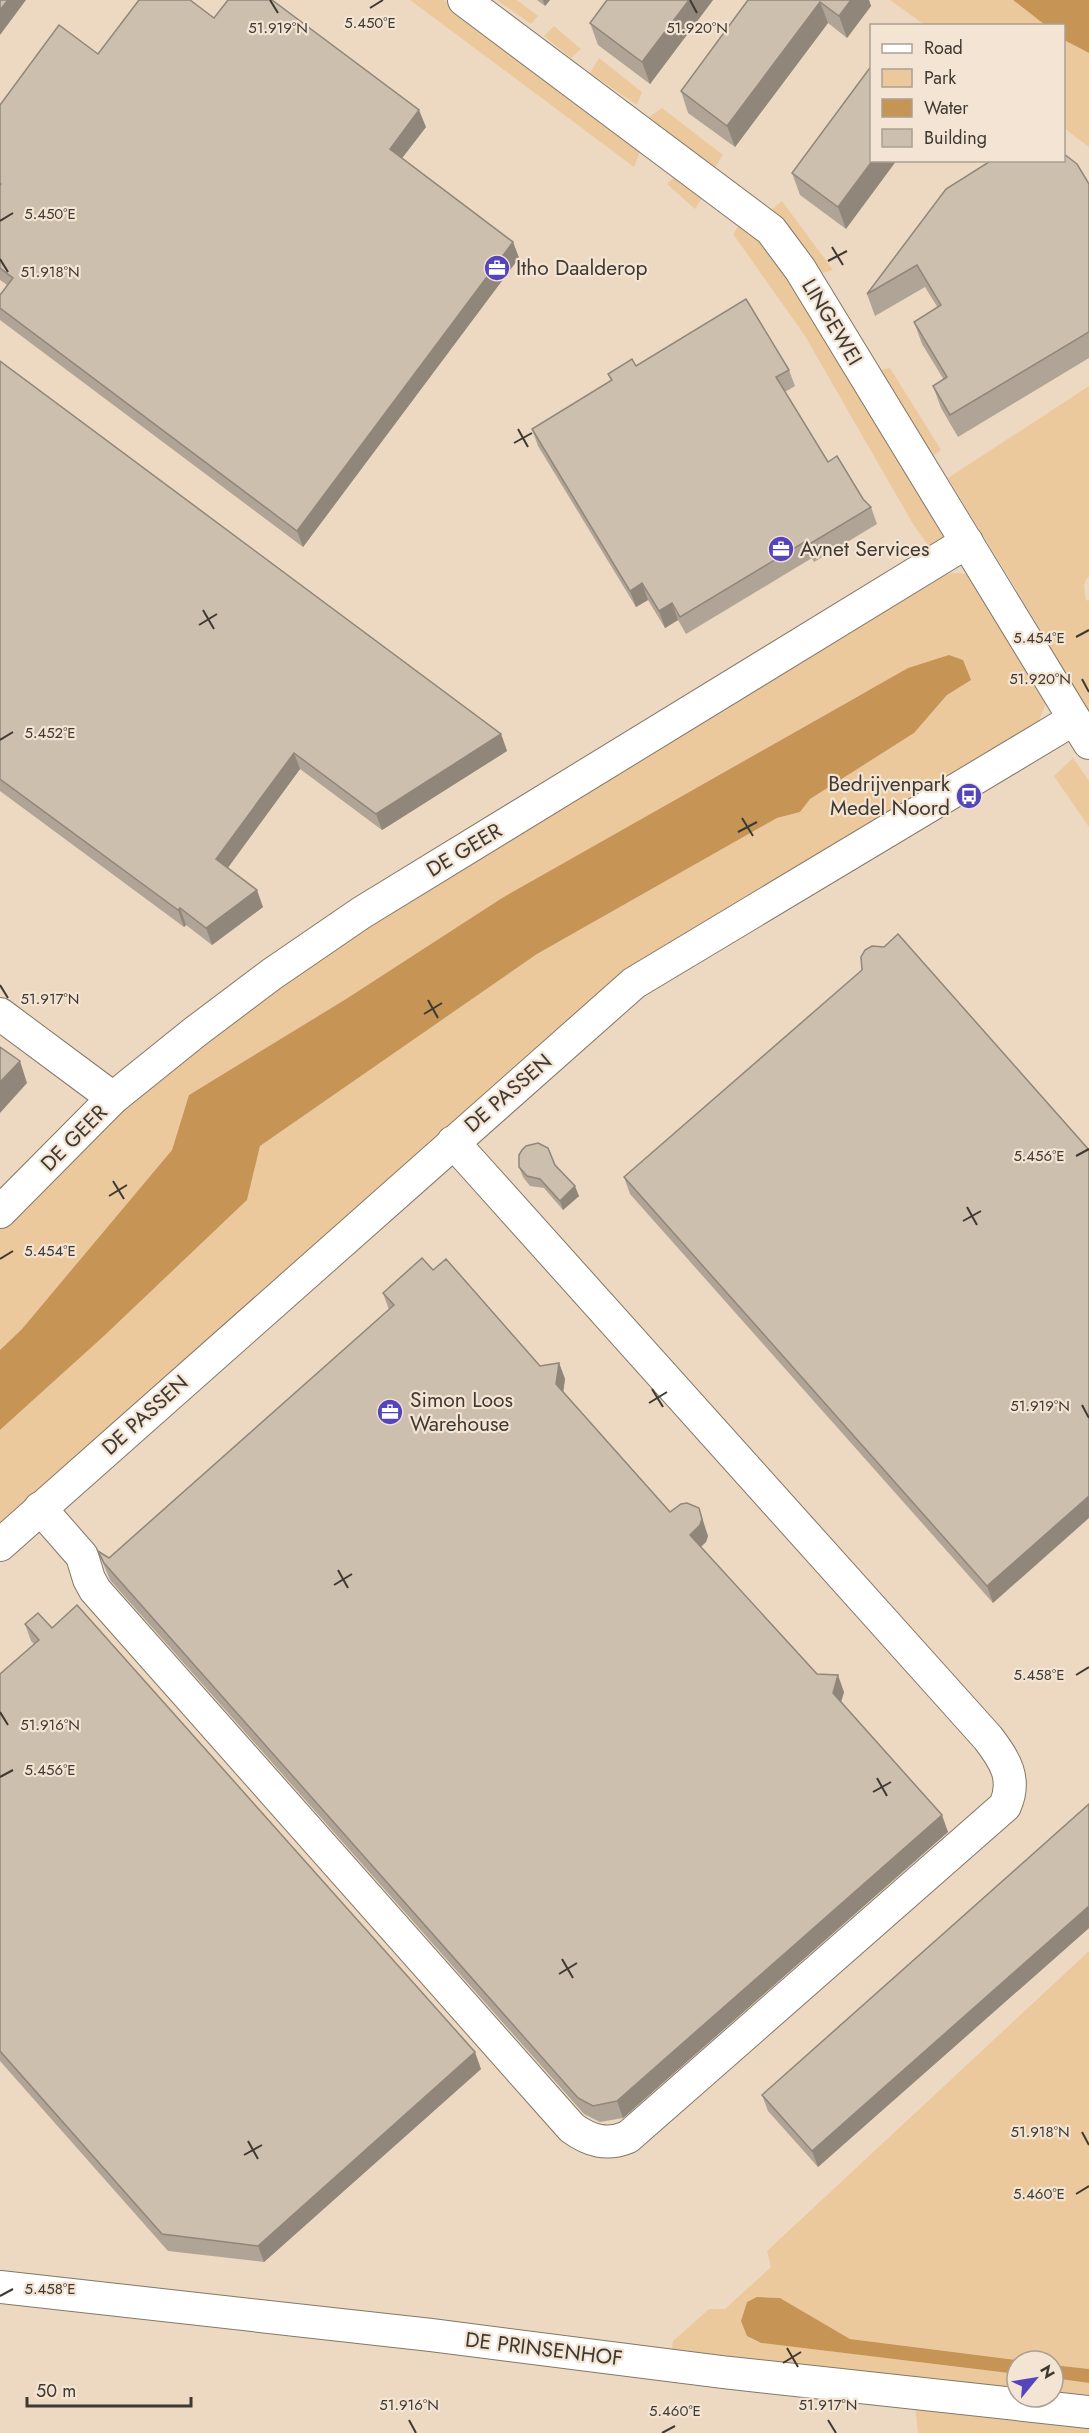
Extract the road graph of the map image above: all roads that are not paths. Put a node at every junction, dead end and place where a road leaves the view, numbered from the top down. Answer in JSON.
{"nodes":[{"id":1,"x":464,"y":0,"type":"edge"},
{"id":2,"x":967,"y":542,"type":"junction"},
{"id":3,"x":1082,"y":731,"type":"edge"},
{"id":4,"x":0,"y":1014,"type":"edge"},
{"id":5,"x":113,"y":1098,"type":"junction"},
{"id":6,"x":453,"y":1142,"type":"junction"},
{"id":7,"x":0,"y":1212,"type":"edge"},
{"id":8,"x":40,"y":1508,"type":"junction"},
{"id":9,"x":0,"y":1545,"type":"edge"},
{"id":10,"x":0,"y":2287,"type":"edge"},
{"id":11,"x":1089,"y":2412,"type":"edge"}],
"edges":[{"from":1,"to":2,"type":"street","name":"LINGEWEI"},
{"from":2,"to":3,"type":"street","name":"LINGEWEI"},
{"from":2,"to":5,"type":"street","name":"DE GEER"},
{"from":3,"to":6,"type":"street","name":"DE PASSEN"},
{"from":4,"to":5,"type":"street"},
{"from":5,"to":7,"type":"street","name":"DE GEER"},
{"from":6,"to":8,"type":"street","name":"DE PASSEN"},
{"from":6,"to":8,"type":"street"},
{"from":8,"to":9,"type":"street","name":"DE PASSEN"},
{"from":10,"to":11,"type":"street","name":"DE PRINSENHOF"}]}
